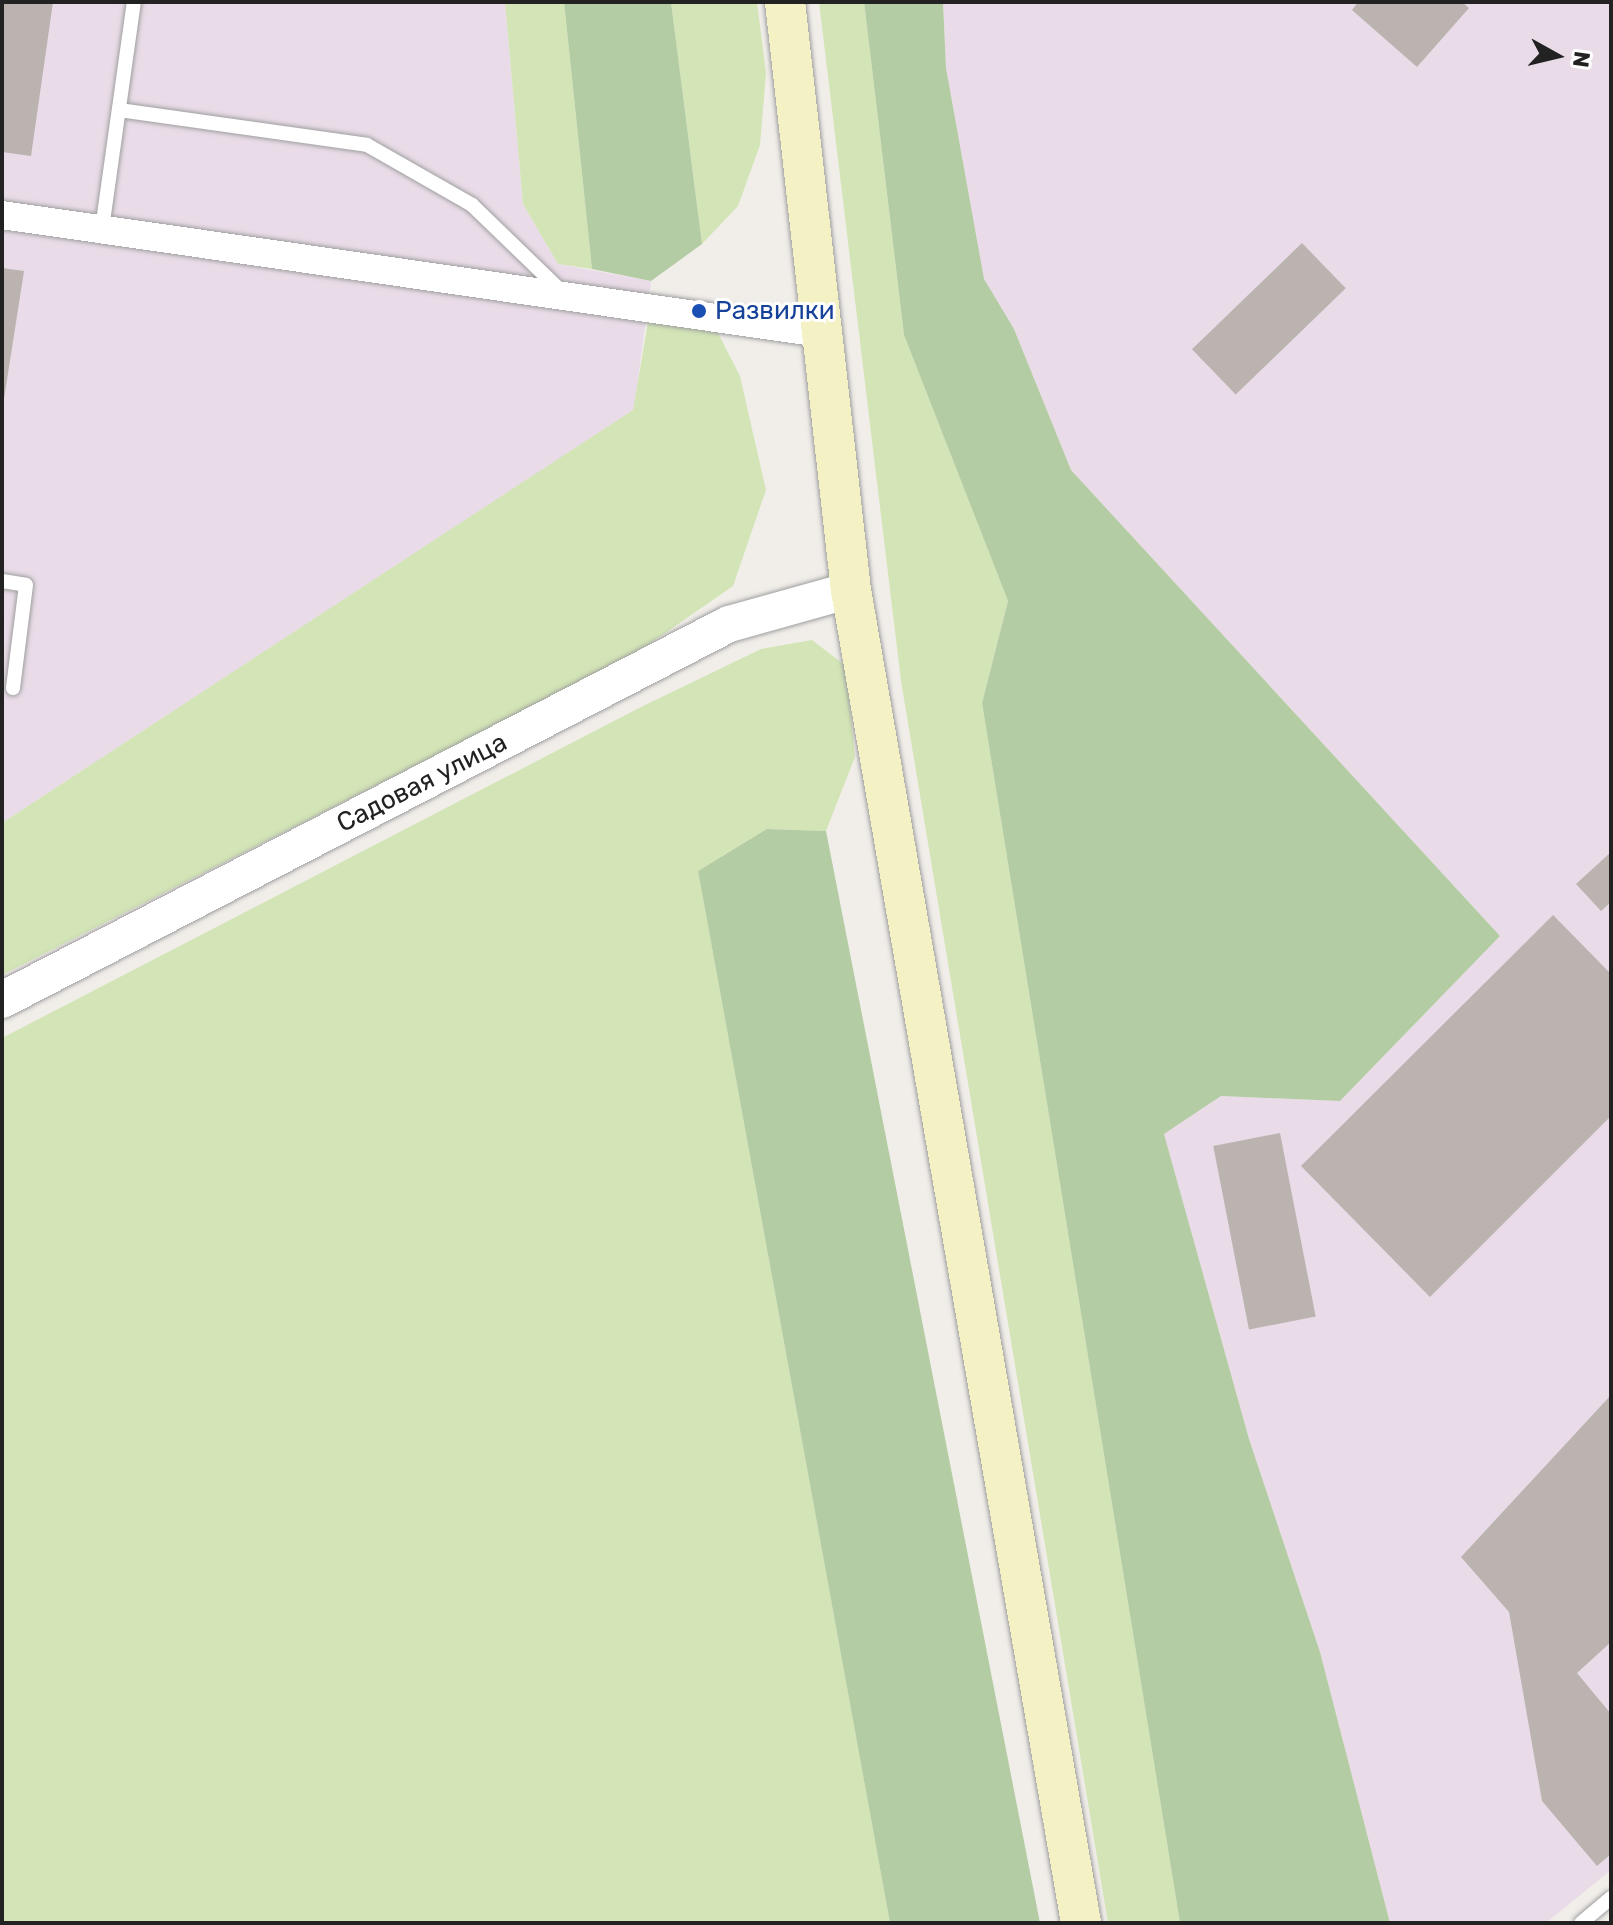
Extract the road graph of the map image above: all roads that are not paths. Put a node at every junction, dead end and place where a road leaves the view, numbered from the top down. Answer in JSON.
{"nodes":[{"id":1,"x":134,"y":2,"type":"edge"},
{"id":2,"x":785,"y":2,"type":"edge"},
{"id":3,"x":119,"y":110,"type":"junction"},
{"id":4,"x":2,"y":215,"type":"edge"},
{"id":5,"x":102,"y":229,"type":"junction"},
{"id":6,"x":562,"y":292,"type":"junction"},
{"id":7,"x":820,"y":333,"type":"junction"},
{"id":8,"x":2,"y":581,"type":"edge"},
{"id":9,"x":851,"y":590,"type":"junction"},
{"id":10,"x":13,"y":688,"type":"dead end"},
{"id":11,"x":2,"y":1000,"type":"edge"},
{"id":12,"x":1611,"y":1898,"type":"edge"},
{"id":13,"x":1081,"y":1923,"type":"edge"},
{"id":14,"x":1581,"y":1923,"type":"edge"}],
"edges":[{"from":1,"to":3,"type":"lane"},
{"from":2,"to":7,"type":"main road"},
{"from":3,"to":5,"type":"lane"},
{"from":3,"to":6,"type":"lane"},
{"from":4,"to":5,"type":"street"},
{"from":5,"to":6,"type":"street"},
{"from":6,"to":7,"type":"street"},
{"from":7,"to":9,"type":"main road"},
{"from":8,"to":10,"type":"lane"},
{"from":9,"to":11,"type":"street","name":"Садовая улица"},
{"from":9,"to":13,"type":"main road"},
{"from":12,"to":14,"type":"lane"}]}
